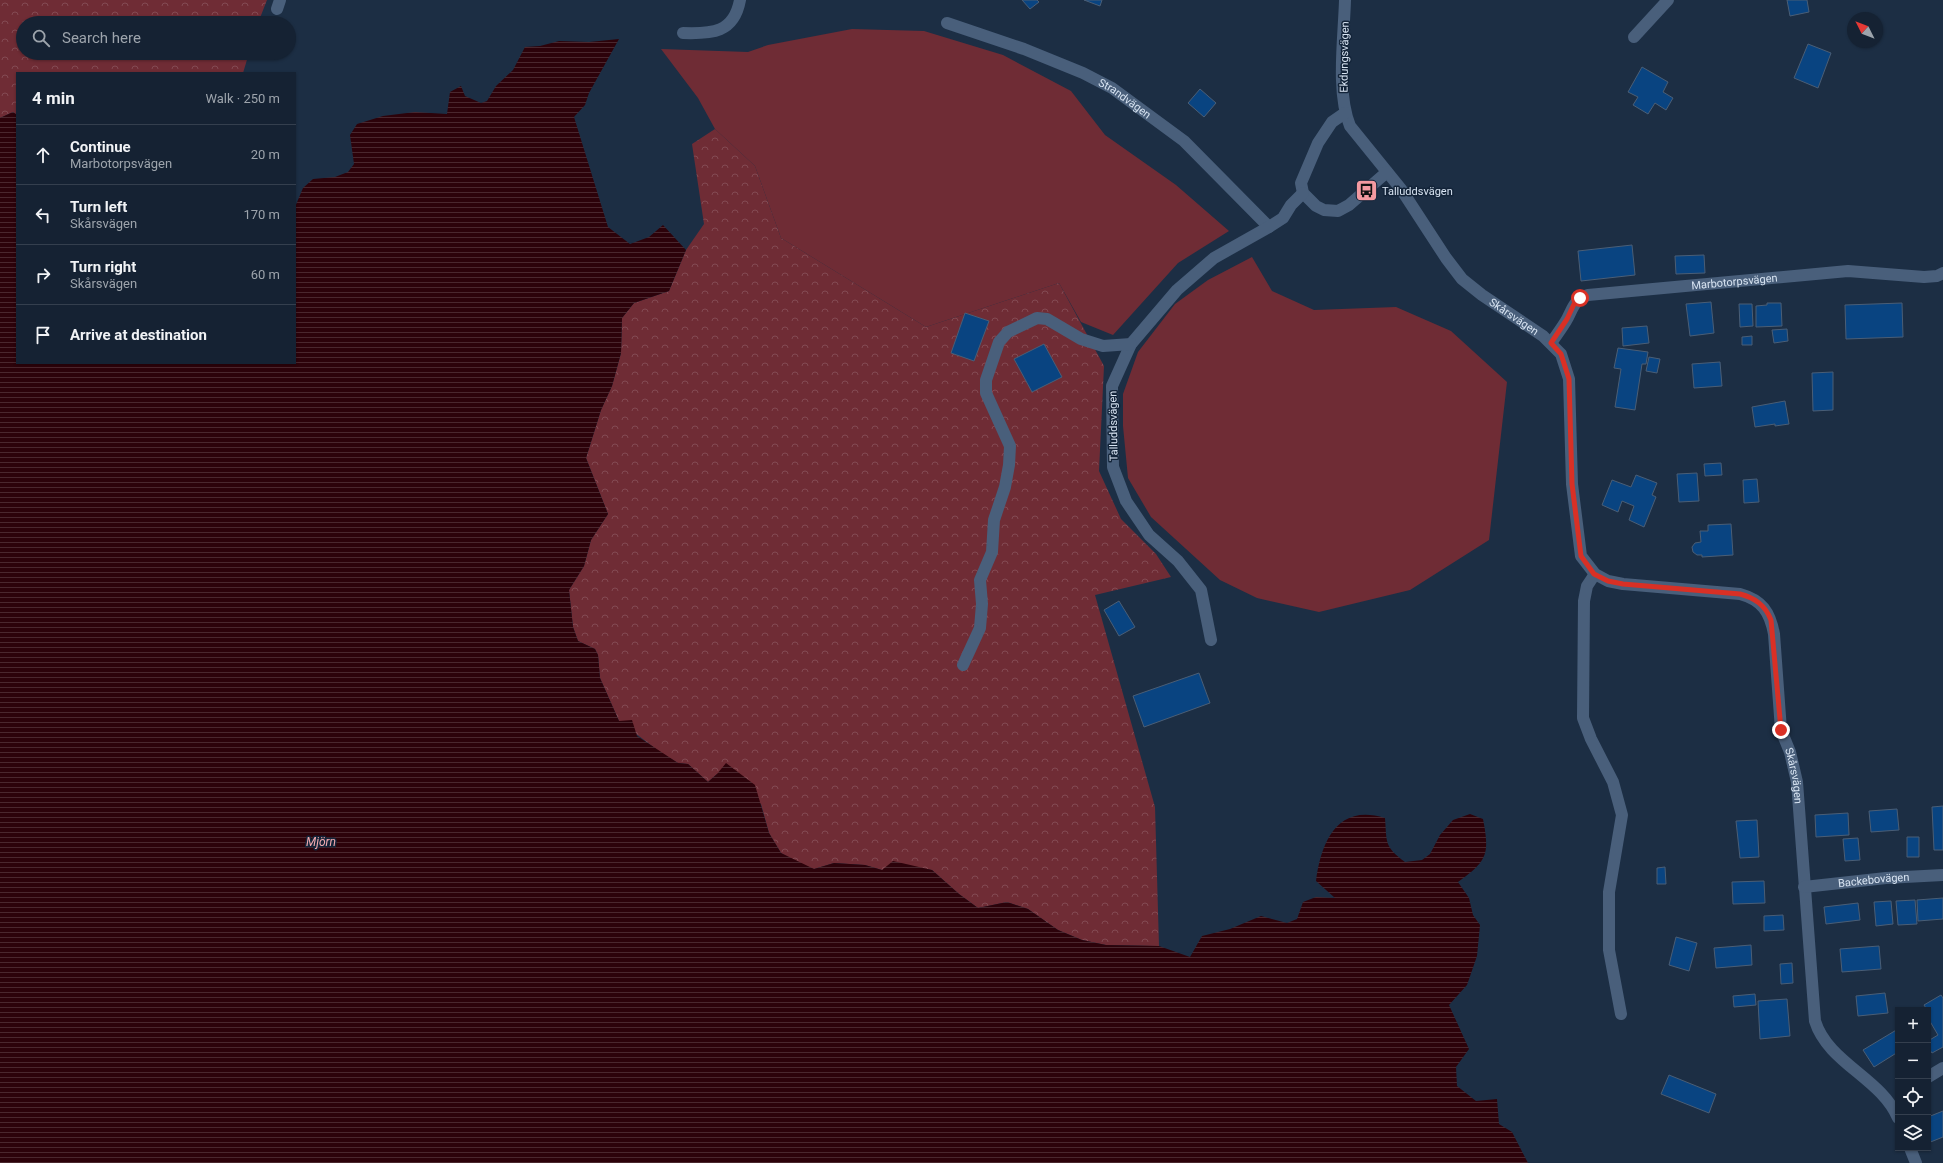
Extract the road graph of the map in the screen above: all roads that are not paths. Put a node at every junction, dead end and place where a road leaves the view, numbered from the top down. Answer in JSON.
{"nodes":[{"id":1,"x":740,"y":0,"type":"edge"},
{"id":2,"x":1345,"y":0,"type":"edge"},
{"id":3,"x":1668,"y":0,"type":"edge"},
{"id":4,"x":947,"y":23,"type":"dead end"},
{"id":5,"x":683,"y":34,"type":"dead end"},
{"id":6,"x":1634,"y":37,"type":"dead end"},
{"id":7,"x":1345,"y":114,"type":"junction"},
{"id":8,"x":1387,"y":172,"type":"junction"},
{"id":9,"x":1303,"y":193,"type":"junction"},
{"id":10,"x":1269,"y":227,"type":"junction"},
{"id":11,"x":1943,"y":273,"type":"edge"},
{"id":12,"x":1551,"y":343,"type":"junction"},
{"id":13,"x":1131,"y":344,"type":"junction"},
{"id":14,"x":1594,"y":574,"type":"junction"},
{"id":15,"x":1211,"y":640,"type":"dead end"},
{"id":16,"x":963,"y":665,"type":"dead end"},
{"id":17,"x":1943,"y":875,"type":"edge"},
{"id":18,"x":1804,"y":887,"type":"junction"},
{"id":19,"x":1620,"y":1014,"type":"dead end"},
{"id":20,"x":1943,"y":1068,"type":"edge"},
{"id":21,"x":1931,"y":1075,"type":"edge"},
{"id":22,"x":1893,"y":1098,"type":"edge"},
{"id":23,"x":1897,"y":1115,"type":"edge"},
{"id":24,"x":1911,"y":1151,"type":"edge"},
{"id":25,"x":1916,"y":1163,"type":"edge"}],
"edges":[{"from":1,"to":5,"type":"street"},
{"from":2,"to":7,"type":"street","name":"Ekdungsvägen"},
{"from":3,"to":6,"type":"street"},
{"from":4,"to":10,"type":"street","name":"Strandvägen"},
{"from":7,"to":8,"type":"street","name":"Skårsvägen"},
{"from":7,"to":9,"type":"street"},
{"from":8,"to":9,"type":"street"},
{"from":8,"to":12,"type":"street","name":"Skårsvägen"},
{"from":9,"to":10,"type":"street","name":"Talluddsvägen"},
{"from":10,"to":13,"type":"street","name":"Talluddsvägen"},
{"from":11,"to":12,"type":"street","name":"Marbotorpsvägen"},
{"from":12,"to":14,"type":"street","name":"Skårsvägen"},
{"from":13,"to":15,"type":"street","name":"Talluddsvägen"},
{"from":13,"to":16,"type":"street"},
{"from":14,"to":18,"type":"street","name":"Skårsvägen"},
{"from":14,"to":19,"type":"street"},
{"from":17,"to":18,"type":"street","name":"Backebovägen"},
{"from":18,"to":22,"type":"street","name":"Skårsvägen"},
{"from":20,"to":21,"type":"street"},
{"from":22,"to":23,"type":"street","name":"Skårsvägen"},
{"from":24,"to":25,"type":"street"}]}
